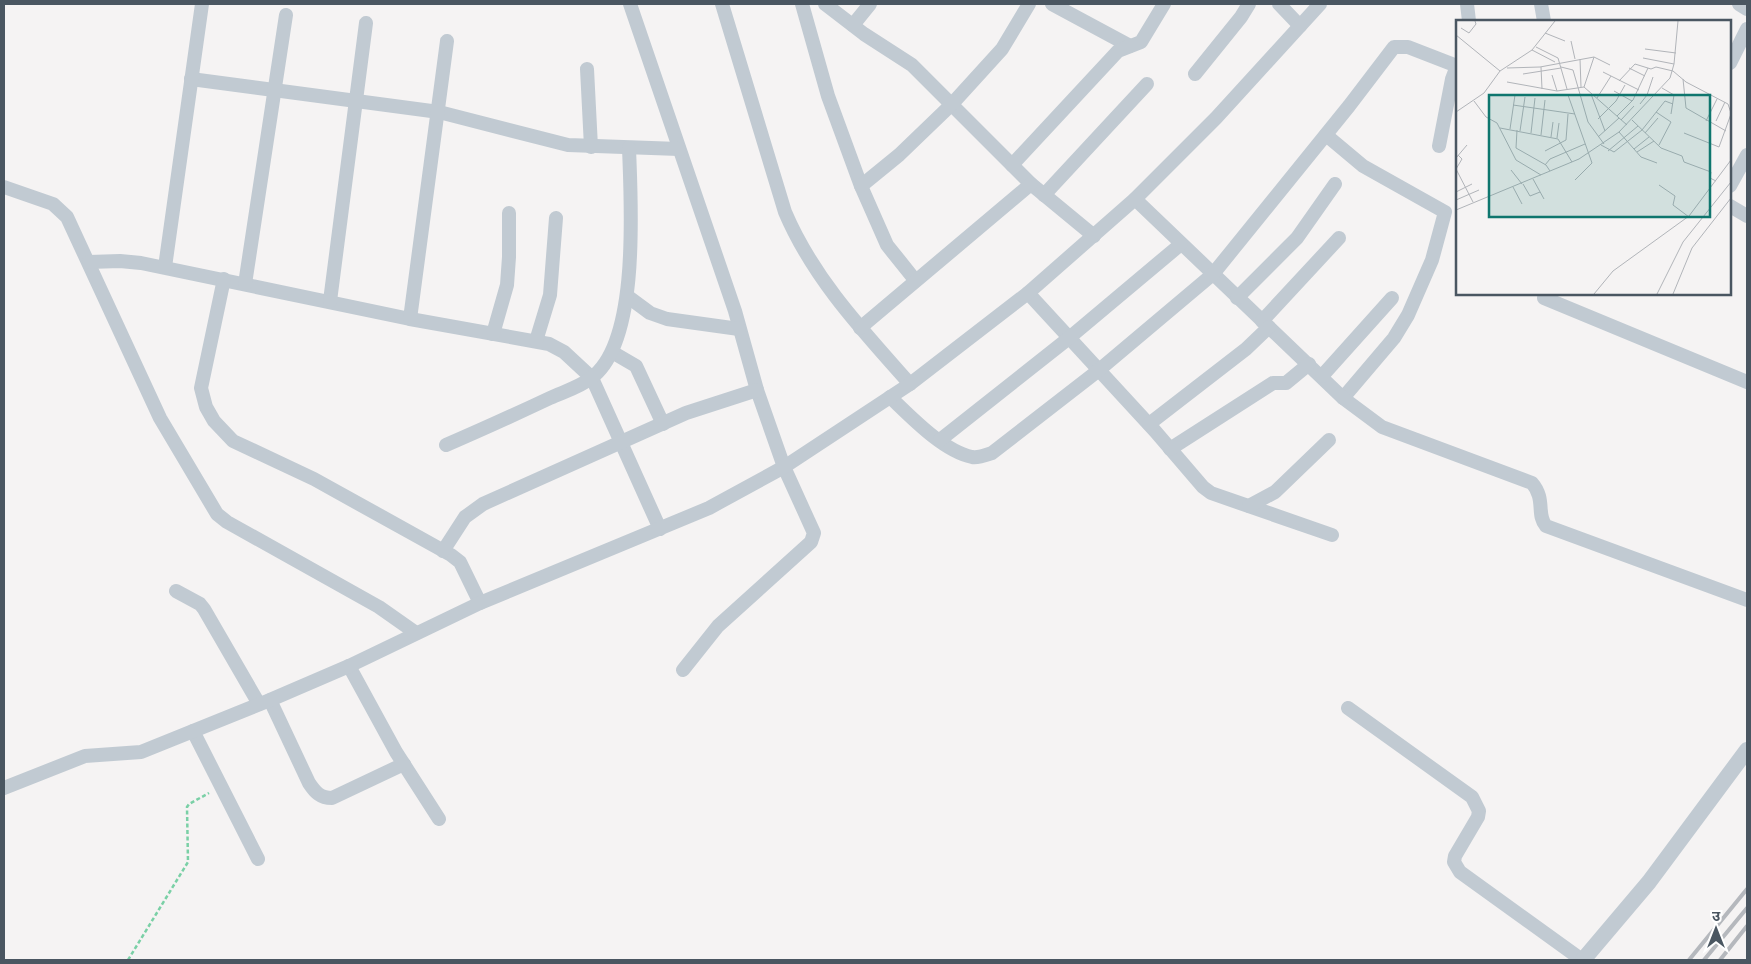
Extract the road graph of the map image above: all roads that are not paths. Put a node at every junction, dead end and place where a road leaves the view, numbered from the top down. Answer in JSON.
{"nodes":[{"id":1,"x":202,"y":4,"type":"edge"},
{"id":2,"x":630,"y":4,"type":"edge"},
{"id":3,"x":722,"y":4,"type":"edge"},
{"id":4,"x":802,"y":4,"type":"edge"},
{"id":5,"x":825,"y":4,"type":"edge"},
{"id":6,"x":870,"y":4,"type":"edge"},
{"id":7,"x":1029,"y":4,"type":"edge"},
{"id":8,"x":1052,"y":4,"type":"edge"},
{"id":9,"x":1164,"y":4,"type":"edge"},
{"id":10,"x":1249,"y":4,"type":"edge"},
{"id":11,"x":1279,"y":4,"type":"edge"},
{"id":12,"x":1320,"y":4,"type":"edge"},
{"id":13,"x":1467,"y":4,"type":"edge"},
{"id":14,"x":1541,"y":4,"type":"edge"},
{"id":15,"x":1738,"y":4,"type":"edge"},
{"id":16,"x":1747,"y":9,"type":"edge"},
{"id":17,"x":286,"y":14,"type":"dead end"},
{"id":18,"x":1469,"y":20,"type":"edge"},
{"id":19,"x":1544,"y":20,"type":"edge"},
{"id":20,"x":366,"y":23,"type":"dead end"},
{"id":21,"x":852,"y":25,"type":"junction"},
{"id":22,"x":1300,"y":26,"type":"junction"},
{"id":23,"x":1747,"y":29,"type":"edge"},
{"id":24,"x":447,"y":41,"type":"dead end"},
{"id":25,"x":1130,"y":46,"type":"junction"},
{"id":26,"x":1731,"y":61,"type":"edge"},
{"id":27,"x":1456,"y":66,"type":"edge"},
{"id":28,"x":1456,"y":69,"type":"edge"},
{"id":29,"x":586,"y":70,"type":"dead end"},
{"id":30,"x":1195,"y":74,"type":"dead end"},
{"id":31,"x":191,"y":79,"type":"junction"},
{"id":32,"x":1147,"y":84,"type":"dead end"},
{"id":33,"x":274,"y":90,"type":"junction"},
{"id":34,"x":357,"y":101,"type":"junction"},
{"id":35,"x":952,"y":104,"type":"junction"},
{"id":36,"x":439,"y":112,"type":"junction"},
{"id":37,"x":1326,"y":135,"type":"junction"},
{"id":38,"x":1439,"y":146,"type":"dead end"},
{"id":39,"x":591,"y":147,"type":"junction"},
{"id":40,"x":630,"y":148,"type":"junction"},
{"id":41,"x":679,"y":149,"type":"junction"},
{"id":42,"x":1747,"y":155,"type":"edge"},
{"id":43,"x":1012,"y":165,"type":"junction"},
{"id":44,"x":1031,"y":184,"type":"junction"},
{"id":45,"x":1335,"y":184,"type":"dead end"},
{"id":46,"x":1731,"y":184,"type":"edge"},
{"id":47,"x":4,"y":186,"type":"edge"},
{"id":48,"x":861,"y":186,"type":"junction"},
{"id":49,"x":1044,"y":195,"type":"junction"},
{"id":50,"x":1135,"y":199,"type":"junction"},
{"id":51,"x":1731,"y":207,"type":"edge"},
{"id":52,"x":509,"y":213,"type":"dead end"},
{"id":53,"x":1747,"y":216,"type":"edge"},
{"id":54,"x":556,"y":218,"type":"dead end"},
{"id":55,"x":1094,"y":236,"type":"junction"},
{"id":56,"x":1339,"y":238,"type":"dead end"},
{"id":57,"x":1181,"y":244,"type":"junction"},
{"id":58,"x":89,"y":262,"type":"junction"},
{"id":59,"x":165,"y":267,"type":"junction"},
{"id":60,"x":1213,"y":274,"type":"junction"},
{"id":61,"x":224,"y":280,"type":"junction"},
{"id":62,"x":915,"y":280,"type":"junction"},
{"id":63,"x":244,"y":284,"type":"junction"},
{"id":64,"x":1028,"y":293,"type":"junction"},
{"id":65,"x":627,"y":296,"type":"junction"},
{"id":66,"x":1237,"y":298,"type":"junction"},
{"id":67,"x":1392,"y":298,"type":"dead end"},
{"id":68,"x":1544,"y":298,"type":"dead end"},
{"id":69,"x":330,"y":301,"type":"junction"},
{"id":70,"x":410,"y":319,"type":"junction"},
{"id":71,"x":1266,"y":324,"type":"junction"},
{"id":72,"x":860,"y":328,"type":"junction"},
{"id":73,"x":739,"y":329,"type":"junction"},
{"id":74,"x":493,"y":334,"type":"junction"},
{"id":75,"x":1069,"y":338,"type":"junction"},
{"id":76,"x":536,"y":341,"type":"junction"},
{"id":77,"x":612,"y":352,"type":"junction"},
{"id":78,"x":1309,"y":364,"type":"junction"},
{"id":79,"x":1099,"y":370,"type":"junction"},
{"id":80,"x":1322,"y":376,"type":"junction"},
{"id":81,"x":592,"y":378,"type":"junction"},
{"id":82,"x":1747,"y":382,"type":"edge"},
{"id":83,"x":910,"y":384,"type":"junction"},
{"id":84,"x":757,"y":390,"type":"junction"},
{"id":85,"x":890,"y":397,"type":"junction"},
{"id":86,"x":1343,"y":398,"type":"junction"},
{"id":87,"x":663,"y":424,"type":"junction"},
{"id":88,"x":1149,"y":424,"type":"junction"},
{"id":89,"x":940,"y":440,"type":"junction"},
{"id":90,"x":1328,"y":440,"type":"dead end"},
{"id":91,"x":620,"y":442,"type":"junction"},
{"id":92,"x":446,"y":445,"type":"dead end"},
{"id":93,"x":1170,"y":449,"type":"junction"},
{"id":94,"x":784,"y":468,"type":"junction"},
{"id":95,"x":1249,"y":506,"type":"junction"},
{"id":96,"x":660,"y":530,"type":"junction"},
{"id":97,"x":1332,"y":535,"type":"dead end"},
{"id":98,"x":443,"y":551,"type":"junction"},
{"id":99,"x":176,"y":591,"type":"dead end"},
{"id":100,"x":1747,"y":600,"type":"edge"},
{"id":101,"x":480,"y":603,"type":"junction"},
{"id":102,"x":416,"y":633,"type":"junction"},
{"id":103,"x":349,"y":666,"type":"junction"},
{"id":104,"x":683,"y":670,"type":"dead end"},
{"id":105,"x":265,"y":702,"type":"junction"},
{"id":106,"x":1348,"y":708,"type":"dead end"},
{"id":107,"x":193,"y":731,"type":"junction"},
{"id":108,"x":1747,"y":750,"type":"edge"},
{"id":109,"x":404,"y":764,"type":"junction"},
{"id":110,"x":4,"y":788,"type":"edge"},
{"id":111,"x":439,"y":819,"type":"dead end"},
{"id":112,"x":258,"y":858,"type":"dead end"},
{"id":113,"x":1583,"y":960,"type":"edge"}],
"edges":[{"from":1,"to":31,"type":"street"},
{"from":2,"to":41,"type":"street"},
{"from":3,"to":72,"type":"street"},
{"from":4,"to":48,"type":"street"},
{"from":5,"to":21,"type":"street"},
{"from":6,"to":21,"type":"street"},
{"from":7,"to":35,"type":"street"},
{"from":8,"to":25,"type":"street"},
{"from":9,"to":25,"type":"street"},
{"from":10,"to":30,"type":"street"},
{"from":11,"to":22,"type":"street"},
{"from":12,"to":22,"type":"street"},
{"from":13,"to":18,"type":"street"},
{"from":14,"to":19,"type":"street"},
{"from":15,"to":16,"type":"street"},
{"from":17,"to":33,"type":"street"},
{"from":20,"to":34,"type":"street"},
{"from":21,"to":35,"type":"street"},
{"from":22,"to":50,"type":"street"},
{"from":23,"to":26,"type":"street"},
{"from":24,"to":36,"type":"street"},
{"from":25,"to":43,"type":"street"},
{"from":27,"to":37,"type":"street"},
{"from":28,"to":38,"type":"street"},
{"from":29,"to":39,"type":"street"},
{"from":31,"to":33,"type":"street"},
{"from":31,"to":59,"type":"street"},
{"from":32,"to":49,"type":"street"},
{"from":33,"to":34,"type":"street"},
{"from":33,"to":63,"type":"street"},
{"from":34,"to":36,"type":"street"},
{"from":34,"to":69,"type":"street"},
{"from":35,"to":43,"type":"street"},
{"from":35,"to":48,"type":"street"},
{"from":36,"to":39,"type":"street"},
{"from":36,"to":70,"type":"street"},
{"from":37,"to":60,"type":"street"},
{"from":37,"to":86,"type":"street"},
{"from":39,"to":40,"type":"street"},
{"from":40,"to":41,"type":"street"},
{"from":40,"to":65,"type":"street"},
{"from":41,"to":73,"type":"street"},
{"from":42,"to":46,"type":"street"},
{"from":43,"to":44,"type":"street"},
{"from":44,"to":49,"type":"street"},
{"from":44,"to":62,"type":"street"},
{"from":45,"to":66,"type":"street"},
{"from":47,"to":58,"type":"street"},
{"from":48,"to":62,"type":"street"},
{"from":49,"to":55,"type":"street"},
{"from":50,"to":55,"type":"street"},
{"from":50,"to":57,"type":"street"},
{"from":51,"to":53,"type":"street"},
{"from":52,"to":74,"type":"street"},
{"from":54,"to":76,"type":"street"},
{"from":55,"to":64,"type":"street"},
{"from":56,"to":71,"type":"street"},
{"from":57,"to":60,"type":"street"},
{"from":57,"to":75,"type":"street"},
{"from":58,"to":59,"type":"street"},
{"from":58,"to":102,"type":"street"},
{"from":59,"to":61,"type":"street"},
{"from":60,"to":66,"type":"street"},
{"from":60,"to":79,"type":"street"},
{"from":61,"to":63,"type":"street"},
{"from":61,"to":98,"type":"street"},
{"from":62,"to":72,"type":"street"},
{"from":63,"to":69,"type":"street"},
{"from":64,"to":75,"type":"street"},
{"from":64,"to":83,"type":"street"},
{"from":65,"to":73,"type":"street"},
{"from":65,"to":77,"type":"street"},
{"from":66,"to":71,"type":"street"},
{"from":67,"to":80,"type":"street"},
{"from":68,"to":82,"type":"street"},
{"from":69,"to":70,"type":"street"},
{"from":70,"to":74,"type":"street"},
{"from":71,"to":78,"type":"street"},
{"from":71,"to":88,"type":"street"},
{"from":72,"to":83,"type":"street"},
{"from":73,"to":84,"type":"street"},
{"from":74,"to":76,"type":"street"},
{"from":75,"to":79,"type":"street"},
{"from":75,"to":89,"type":"street"},
{"from":76,"to":81,"type":"street"},
{"from":77,"to":81,"type":"street"},
{"from":77,"to":87,"type":"street"},
{"from":78,"to":80,"type":"street"},
{"from":78,"to":93,"type":"street"},
{"from":79,"to":88,"type":"street"},
{"from":79,"to":89,"type":"street"},
{"from":80,"to":86,"type":"street"},
{"from":81,"to":91,"type":"street"},
{"from":81,"to":92,"type":"street"},
{"from":83,"to":85,"type":"street"},
{"from":84,"to":87,"type":"street"},
{"from":84,"to":94,"type":"street"},
{"from":85,"to":89,"type":"street"},
{"from":85,"to":94,"type":"street"},
{"from":86,"to":100,"type":"street"},
{"from":87,"to":91,"type":"street"},
{"from":88,"to":93,"type":"street"},
{"from":90,"to":95,"type":"street"},
{"from":91,"to":96,"type":"street"},
{"from":91,"to":98,"type":"street"},
{"from":93,"to":95,"type":"street"},
{"from":94,"to":96,"type":"street"},
{"from":94,"to":104,"type":"street"},
{"from":95,"to":97,"type":"street"},
{"from":96,"to":101,"type":"street"},
{"from":98,"to":101,"type":"street"},
{"from":99,"to":105,"type":"street"},
{"from":101,"to":102,"type":"street"},
{"from":102,"to":103,"type":"street"},
{"from":103,"to":105,"type":"street"},
{"from":103,"to":109,"type":"street"},
{"from":105,"to":107,"type":"street"},
{"from":105,"to":109,"type":"street"},
{"from":106,"to":113,"type":"street"},
{"from":107,"to":110,"type":"street"},
{"from":107,"to":112,"type":"street"},
{"from":108,"to":113,"type":"street"},
{"from":109,"to":111,"type":"street"}]}
